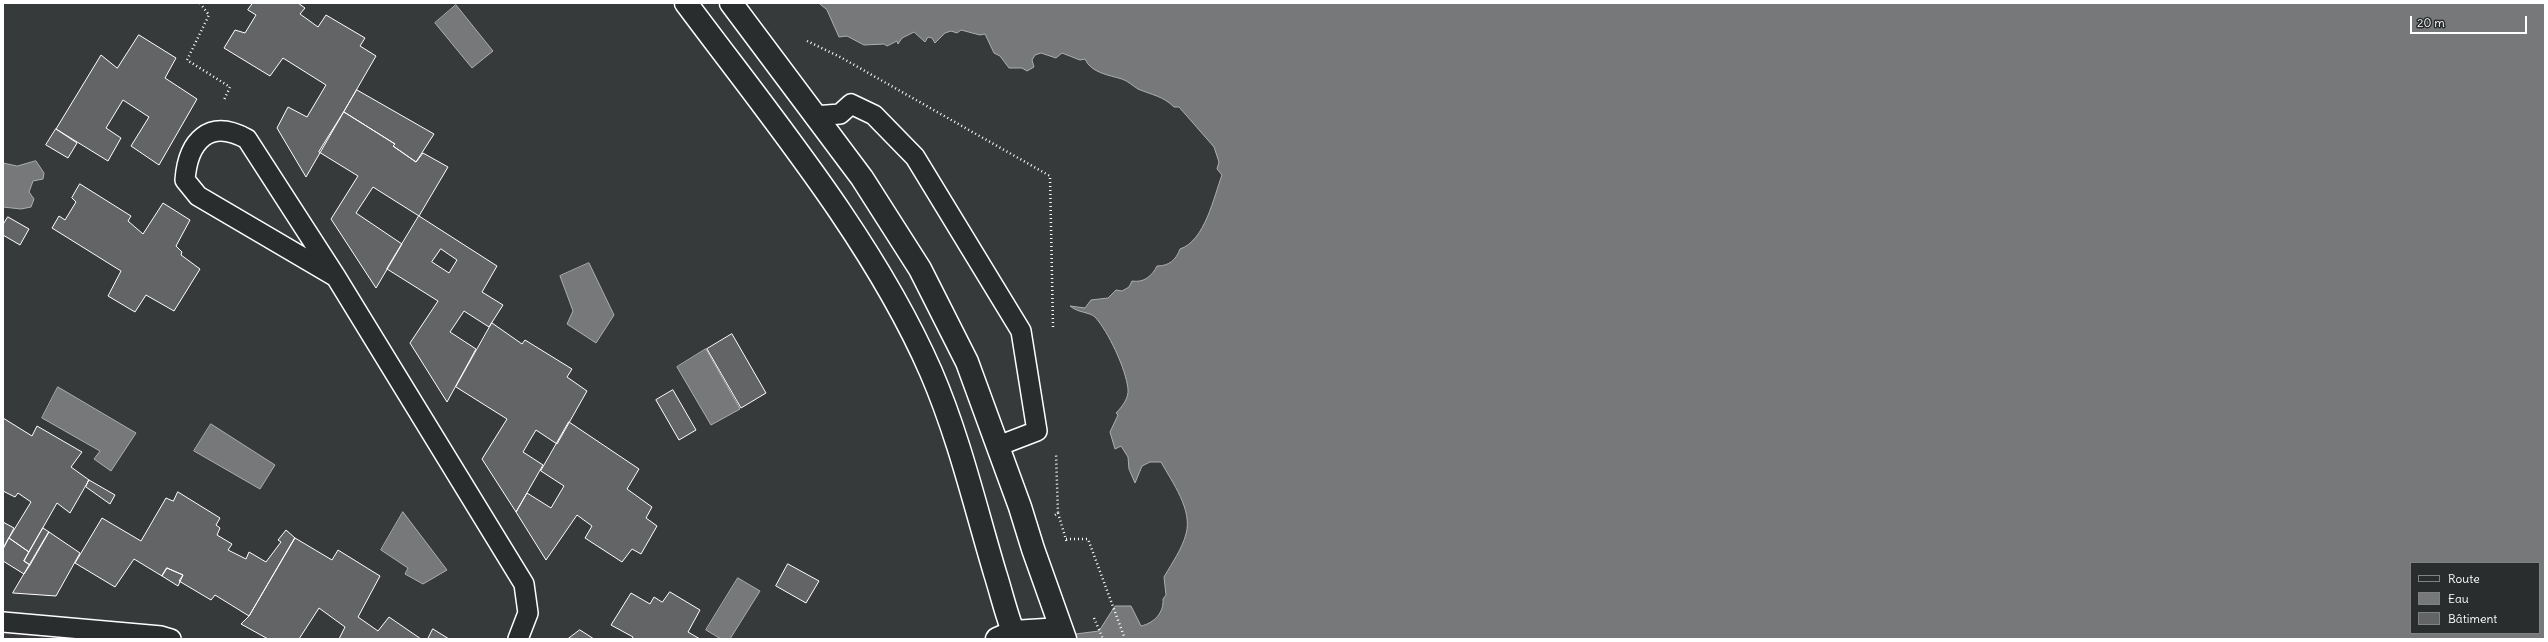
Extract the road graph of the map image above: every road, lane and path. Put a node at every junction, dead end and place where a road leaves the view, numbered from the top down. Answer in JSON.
{"nodes":[{"id":1,"x":200,"y":3,"type":"edge"},
{"id":2,"x":686,"y":3,"type":"edge"},
{"id":3,"x":731,"y":3,"type":"edge"},
{"id":4,"x":814,"y":116,"type":"junction"},
{"id":5,"x":212,"y":131,"type":"junction"},
{"id":6,"x":336,"y":276,"type":"junction"},
{"id":7,"x":998,"y":446,"type":"junction"},
{"id":8,"x":1066,"y":539,"type":"dead end"},
{"id":9,"x":3,"y":622,"type":"edge"},
{"id":10,"x":1060,"y":626,"type":"edge"},
{"id":11,"x":1009,"y":637,"type":"edge"},
{"id":12,"x":171,"y":639,"type":"edge"},
{"id":13,"x":518,"y":639,"type":"edge"},
{"id":14,"x":1125,"y":639,"type":"edge"}],
"edges":[{"from":1,"to":5,"type":"path"},
{"from":2,"to":11,"type":"main road"},
{"from":3,"to":4,"type":"main road"},
{"from":4,"to":7,"type":"main road"},
{"from":4,"to":7,"type":"lane"},
{"from":5,"to":6,"type":"lane"},
{"from":5,"to":6,"type":"lane"},
{"from":6,"to":13,"type":"lane"},
{"from":7,"to":10,"type":"main road"},
{"from":8,"to":14,"type":"path"},
{"from":9,"to":12,"type":"lane"},
{"from":10,"to":11,"type":"main road"}]}
